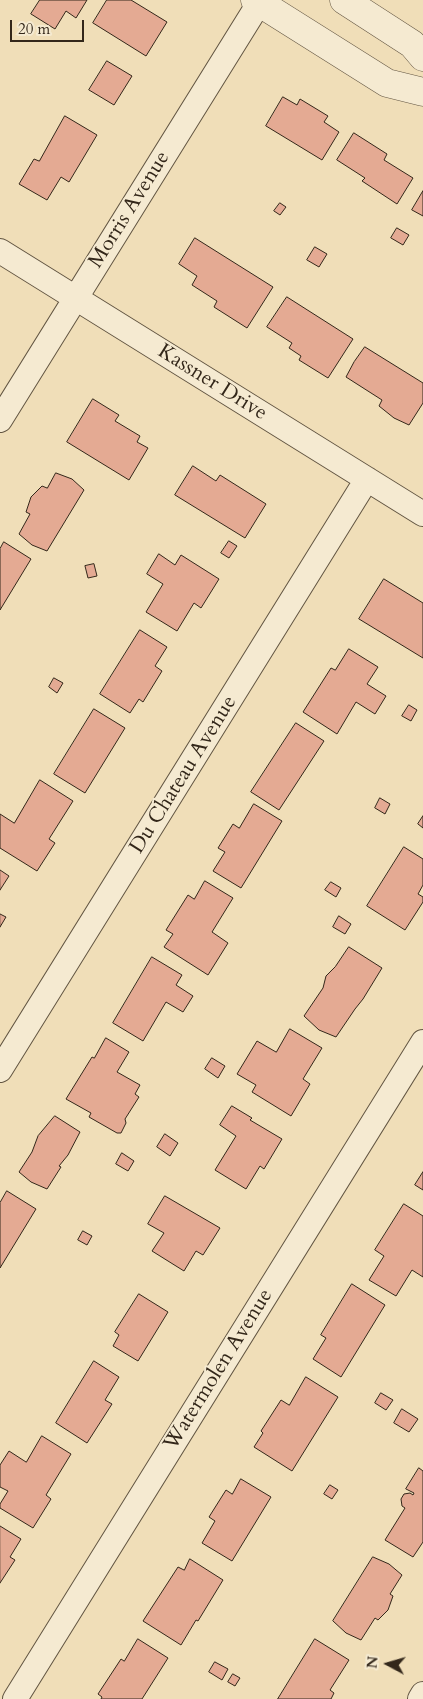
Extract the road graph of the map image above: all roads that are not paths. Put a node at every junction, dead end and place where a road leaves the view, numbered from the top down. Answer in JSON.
{"nodes":[{"id":1,"x":344,"y":0,"type":"edge"},
{"id":2,"x":258,"y":1,"type":"edge"},
{"id":3,"x":423,"y":57,"type":"edge"},
{"id":4,"x":423,"y":92,"type":"edge"},
{"id":5,"x":0,"y":251,"type":"edge"},
{"id":6,"x":75,"y":298,"type":"junction"},
{"id":7,"x":0,"y":420,"type":"edge"},
{"id":8,"x":367,"y":479,"type":"junction"},
{"id":9,"x":423,"y":514,"type":"edge"},
{"id":10,"x":423,"y":1042,"type":"edge"},
{"id":11,"x":0,"y":1070,"type":"edge"},
{"id":12,"x":423,"y":1694,"type":"edge"},
{"id":13,"x":15,"y":1699,"type":"edge"},
{"id":14,"x":420,"y":1699,"type":"edge"}],
"edges":[{"from":1,"to":3,"type":"street"},
{"from":2,"to":4,"type":"street"},
{"from":2,"to":6,"type":"street","name":"Morris Avenue"},
{"from":5,"to":6,"type":"street","name":"Kassner Drive"},
{"from":6,"to":7,"type":"street","name":"Morris Avenue"},
{"from":6,"to":8,"type":"street","name":"Kassner Drive"},
{"from":8,"to":9,"type":"street","name":"Kassner Drive"},
{"from":8,"to":11,"type":"street","name":"Du Chateau Avenue"},
{"from":10,"to":13,"type":"street","name":"Watermolen Avenue"},
{"from":12,"to":14,"type":"street"}]}
